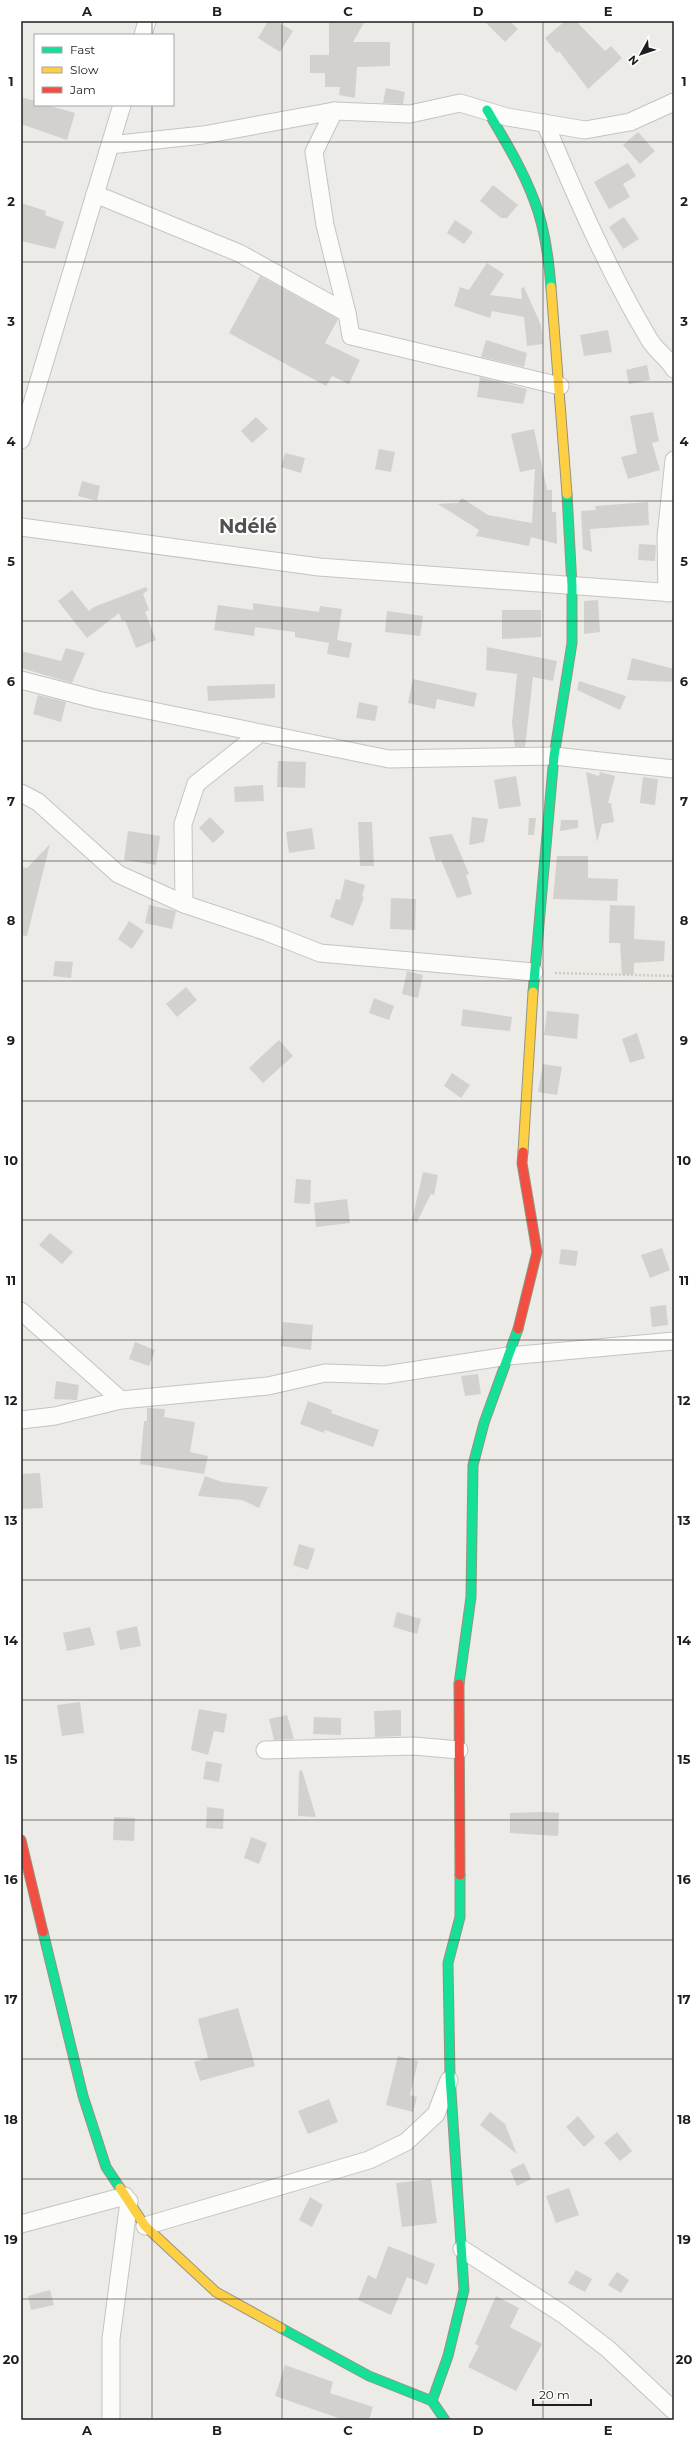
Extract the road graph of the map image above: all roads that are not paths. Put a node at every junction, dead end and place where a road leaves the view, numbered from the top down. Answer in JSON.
{"nodes":[{"id":1,"x":147,"y":21,"type":"edge"},
{"id":2,"x":143,"y":34,"type":"edge"},
{"id":3,"x":674,"y":102,"type":"edge"},
{"id":4,"x":122,"y":106,"type":"edge"},
{"id":5,"x":487,"y":110,"type":"junction"},
{"id":6,"x":334,"y":111,"type":"junction"},
{"id":7,"x":545,"y":123,"type":"junction"},
{"id":8,"x":110,"y":145,"type":"junction"},
{"id":9,"x":95,"y":194,"type":"junction"},
{"id":10,"x":347,"y":313,"type":"junction"},
{"id":11,"x":674,"y":369,"type":"edge"},
{"id":12,"x":560,"y":386,"type":"junction"},
{"id":13,"x":21,"y":440,"type":"edge"},
{"id":14,"x":674,"y":460,"type":"edge"},
{"id":15,"x":21,"y":527,"type":"edge"},
{"id":16,"x":572,"y":586,"type":"junction"},
{"id":17,"x":670,"y":593,"type":"edge"},
{"id":18,"x":21,"y":680,"type":"edge"},
{"id":19,"x":259,"y":734,"type":"junction"},
{"id":20,"x":554,"y":756,"type":"junction"},
{"id":21,"x":674,"y":769,"type":"edge"},
{"id":22,"x":21,"y":793,"type":"edge"},
{"id":23,"x":184,"y":904,"type":"junction"},
{"id":24,"x":534,"y":972,"type":"junction"},
{"id":25,"x":21,"y":1311,"type":"edge"},
{"id":26,"x":674,"y":1341,"type":"edge"},
{"id":27,"x":508,"y":1356,"type":"junction"},
{"id":28,"x":121,"y":1400,"type":"junction"},
{"id":29,"x":21,"y":1420,"type":"edge"},
{"id":30,"x":265,"y":1750,"type":"dead end"},
{"id":31,"x":459,"y":1750,"type":"junction"},
{"id":32,"x":21,"y":1840,"type":"edge"},
{"id":33,"x":450,"y":2076,"type":"junction"},
{"id":34,"x":127,"y":2198,"type":"junction"},
{"id":35,"x":21,"y":2224,"type":"edge"},
{"id":36,"x":145,"y":2226,"type":"junction"},
{"id":37,"x":462,"y":2249,"type":"junction"},
{"id":38,"x":435,"y":2408,"type":"edge"},
{"id":39,"x":674,"y":2411,"type":"edge"},
{"id":40,"x":111,"y":2420,"type":"edge"},
{"id":41,"x":445,"y":2420,"type":"edge"}],
"edges":[{"from":1,"to":2,"type":"street"},
{"from":3,"to":7,"type":"street"},
{"from":4,"to":8,"type":"street"},
{"from":5,"to":6,"type":"street"},
{"from":5,"to":7,"type":"street"},
{"from":5,"to":12,"type":"street"},
{"from":6,"to":8,"type":"street"},
{"from":6,"to":10,"type":"street"},
{"from":7,"to":11,"type":"street"},
{"from":8,"to":9,"type":"street"},
{"from":9,"to":10,"type":"street"},
{"from":9,"to":13,"type":"street"},
{"from":10,"to":12,"type":"street"},
{"from":12,"to":16,"type":"street"},
{"from":14,"to":17,"type":"street"},
{"from":15,"to":16,"type":"street"},
{"from":16,"to":17,"type":"street"},
{"from":16,"to":20,"type":"street"},
{"from":18,"to":19,"type":"street"},
{"from":19,"to":20,"type":"street"},
{"from":19,"to":23,"type":"street"},
{"from":20,"to":21,"type":"street"},
{"from":20,"to":24,"type":"street"},
{"from":22,"to":23,"type":"street"},
{"from":23,"to":24,"type":"street"},
{"from":24,"to":27,"type":"street"},
{"from":25,"to":28,"type":"street"},
{"from":26,"to":27,"type":"street"},
{"from":27,"to":28,"type":"street"},
{"from":27,"to":31,"type":"street"},
{"from":28,"to":29,"type":"street"},
{"from":30,"to":31,"type":"street"},
{"from":31,"to":33,"type":"street"},
{"from":32,"to":34,"type":"street"},
{"from":33,"to":36,"type":"street"},
{"from":33,"to":37,"type":"street"},
{"from":34,"to":35,"type":"street"},
{"from":34,"to":36,"type":"street"},
{"from":34,"to":40,"type":"street"},
{"from":36,"to":38,"type":"street"},
{"from":37,"to":38,"type":"street"},
{"from":37,"to":39,"type":"street"},
{"from":38,"to":41,"type":"street"}]}
